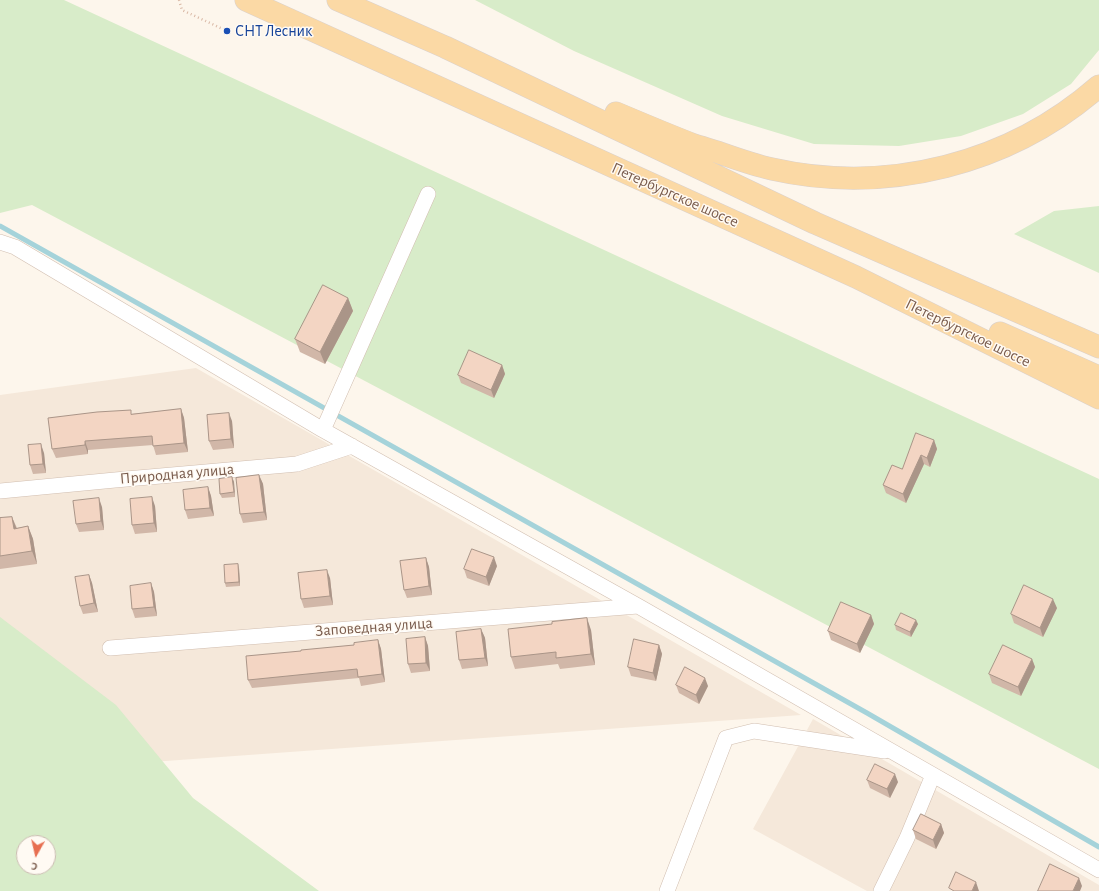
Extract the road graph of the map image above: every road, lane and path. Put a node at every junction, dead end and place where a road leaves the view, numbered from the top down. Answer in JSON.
{"nodes":[{"id":1,"x":179,"y":0,"type":"edge"},
{"id":2,"x":246,"y":0,"type":"edge"},
{"id":3,"x":338,"y":0,"type":"edge"},
{"id":4,"x":227,"y":31,"type":"dead end"},
{"id":5,"x":444,"y":47,"type":"junction"},
{"id":6,"x":1099,"y":86,"type":"edge"},
{"id":7,"x":428,"y":194,"type":"dead end"},
{"id":8,"x":0,"y":242,"type":"edge"},
{"id":9,"x":856,"y":277,"type":"junction"},
{"id":10,"x":1099,"y":346,"type":"edge"},
{"id":11,"x":1099,"y":377,"type":"edge"},
{"id":12,"x":1099,"y":398,"type":"edge"},
{"id":13,"x":329,"y":418,"type":"junction"},
{"id":14,"x":352,"y":446,"type":"junction"},
{"id":15,"x":0,"y":492,"type":"edge"},
{"id":16,"x":638,"y":606,"type":"junction"},
{"id":17,"x":110,"y":648,"type":"dead end"},
{"id":18,"x":894,"y":752,"type":"junction"},
{"id":19,"x":933,"y":775,"type":"junction"},
{"id":20,"x":1099,"y":870,"type":"edge"},
{"id":21,"x":667,"y":891,"type":"edge"},
{"id":22,"x":881,"y":891,"type":"edge"}],
"edges":[{"from":1,"to":4,"type":"path"},
{"from":2,"to":9,"type":"main road","name":"Петербургское шоссе"},
{"from":3,"to":5,"type":"main road","name":"Петербургское шоссе"},
{"from":5,"to":6,"type":"main road"},
{"from":5,"to":10,"type":"main road","name":"Петербургское шоссе"},
{"from":7,"to":13,"type":"street"},
{"from":8,"to":13,"type":"street"},
{"from":9,"to":11,"type":"main road"},
{"from":9,"to":12,"type":"main road","name":"Петербургское шоссе"},
{"from":13,"to":14,"type":"street"},
{"from":14,"to":15,"type":"street","name":"Природная улица"},
{"from":14,"to":16,"type":"street"},
{"from":16,"to":17,"type":"street","name":"Заповедная улица"},
{"from":16,"to":18,"type":"street"},
{"from":18,"to":19,"type":"street"},
{"from":18,"to":21,"type":"street"},
{"from":19,"to":20,"type":"street"},
{"from":19,"to":22,"type":"street"}]}
